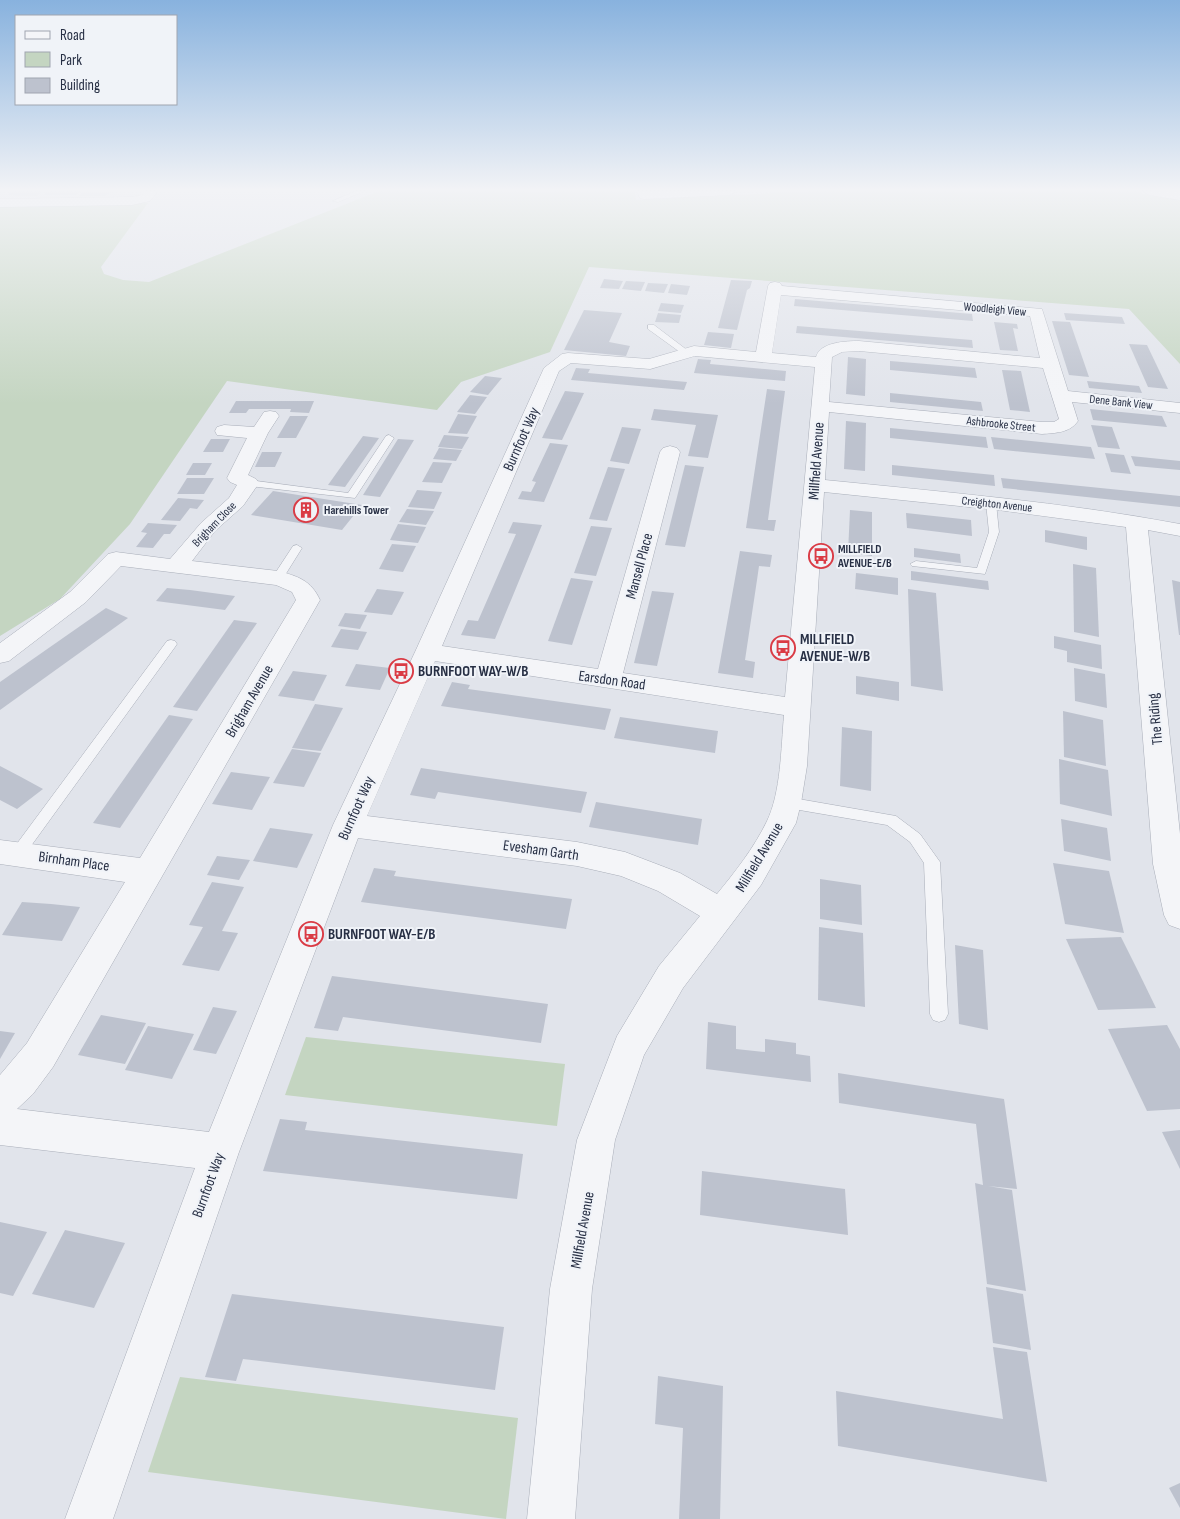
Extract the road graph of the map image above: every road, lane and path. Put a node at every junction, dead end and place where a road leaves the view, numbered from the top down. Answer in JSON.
{"nodes":[{"id":1,"x":1037,"y":312,"type":"joint"},
{"id":2,"x":651,"y":327,"type":"dead end"},
{"id":3,"x":687,"y":353,"type":"junction"},
{"id":4,"x":763,"y":357,"type":"junction"},
{"id":5,"x":823,"y":363,"type":"junction"},
{"id":6,"x":1050,"y":364,"type":"junction"},
{"id":7,"x":1061,"y":396,"type":"junction"},
{"id":8,"x":820,"y":406,"type":"junction"},
{"id":9,"x":1180,"y":408,"type":"edge"},
{"id":10,"x":224,"y":432,"type":"dead end"},
{"id":11,"x":390,"y":438,"type":"dead end"},
{"id":12,"x":670,"y":452,"type":"dead end"},
{"id":13,"x":249,"y":483,"type":"junction"},
{"id":14,"x":814,"y":485,"type":"junction"},
{"id":15,"x":991,"y":504,"type":"junction"},
{"id":16,"x":1136,"y":521,"type":"junction"},
{"id":17,"x":1180,"y":530,"type":"edge"},
{"id":18,"x":297,"y":548,"type":"dead end"},
{"id":19,"x":916,"y":564,"type":"dead end"},
{"id":20,"x":176,"y":566,"type":"junction"},
{"id":21,"x":278,"y":578,"type":"junction"},
{"id":22,"x":170,"y":644,"type":"dead end"},
{"id":23,"x":427,"y":652,"type":"junction"},
{"id":24,"x":0,"y":655,"type":"edge"},
{"id":25,"x":608,"y":680,"type":"junction"},
{"id":26,"x":797,"y":708,"type":"junction"},
{"id":27,"x":787,"y":803,"type":"junction"},
{"id":28,"x":348,"y":825,"type":"junction"},
{"id":29,"x":9,"y":853,"type":"edge"},
{"id":30,"x":148,"y":872,"type":"junction"},
{"id":31,"x":722,"y":913,"type":"junction"},
{"id":32,"x":1180,"y":915,"type":"edge"},
{"id":33,"x":939,"y":1014,"type":"dead end"},
{"id":34,"x":0,"y":1100,"type":"edge"},
{"id":35,"x":0,"y":1123,"type":"edge"},
{"id":36,"x":220,"y":1152,"type":"junction"},
{"id":37,"x":89,"y":1519,"type":"edge"},
{"id":38,"x":551,"y":1519,"type":"edge"}],
"edges":[{"from":1,"to":4,"type":"street","name":"Woodleigh View"},
{"from":1,"to":6,"type":"street","name":"Ashbrooke Street"},
{"from":2,"to":3,"type":"lane"},
{"from":3,"to":4,"type":"street","name":"Burnfoot Way"},
{"from":3,"to":23,"type":"street","name":"Burnfoot Way"},
{"from":4,"to":5,"type":"street","name":"Burnfoot Way"},
{"from":5,"to":6,"type":"street"},
{"from":5,"to":8,"type":"street","name":"Millfield Avenue"},
{"from":6,"to":7,"type":"street","name":"Ashbrooke Street"},
{"from":7,"to":8,"type":"street","name":"Ashbrooke Street"},
{"from":7,"to":9,"type":"street","name":"Dene Bank View"},
{"from":8,"to":14,"type":"street","name":"Millfield Avenue"},
{"from":10,"to":13,"type":"street","name":"Brigham Close"},
{"from":11,"to":13,"type":"lane"},
{"from":12,"to":25,"type":"street","name":"Mansell Place"},
{"from":13,"to":20,"type":"street","name":"Brigham Close"},
{"from":14,"to":15,"type":"street","name":"Creighton Avenue"},
{"from":14,"to":26,"type":"street","name":"Millfield Avenue"},
{"from":15,"to":16,"type":"street","name":"Creighton Avenue"},
{"from":15,"to":19,"type":"lane"},
{"from":16,"to":17,"type":"street","name":"Creighton Avenue"},
{"from":16,"to":32,"type":"street","name":"The Riding"},
{"from":18,"to":21,"type":"lane"},
{"from":20,"to":21,"type":"street","name":"Brigham Avenue"},
{"from":20,"to":24,"type":"street","name":"Brigham Avenue"},
{"from":21,"to":30,"type":"street","name":"Brigham Avenue"},
{"from":22,"to":29,"type":"lane"},
{"from":23,"to":25,"type":"street","name":"Earsdon Road"},
{"from":23,"to":28,"type":"street","name":"Burnfoot Way"},
{"from":25,"to":26,"type":"street","name":"Earsdon Road"},
{"from":26,"to":27,"type":"street","name":"Millfield Avenue"},
{"from":27,"to":31,"type":"street","name":"Millfield Avenue"},
{"from":27,"to":33,"type":"lane"},
{"from":28,"to":31,"type":"street","name":"Evesham Garth"},
{"from":28,"to":36,"type":"street","name":"Burnfoot Way"},
{"from":29,"to":30,"type":"street","name":"Birnham Place"},
{"from":30,"to":34,"type":"street","name":"Brigham Avenue"},
{"from":31,"to":38,"type":"street","name":"Millfield Avenue"},
{"from":35,"to":36,"type":"street"},
{"from":36,"to":37,"type":"street","name":"Burnfoot Way"}]}
